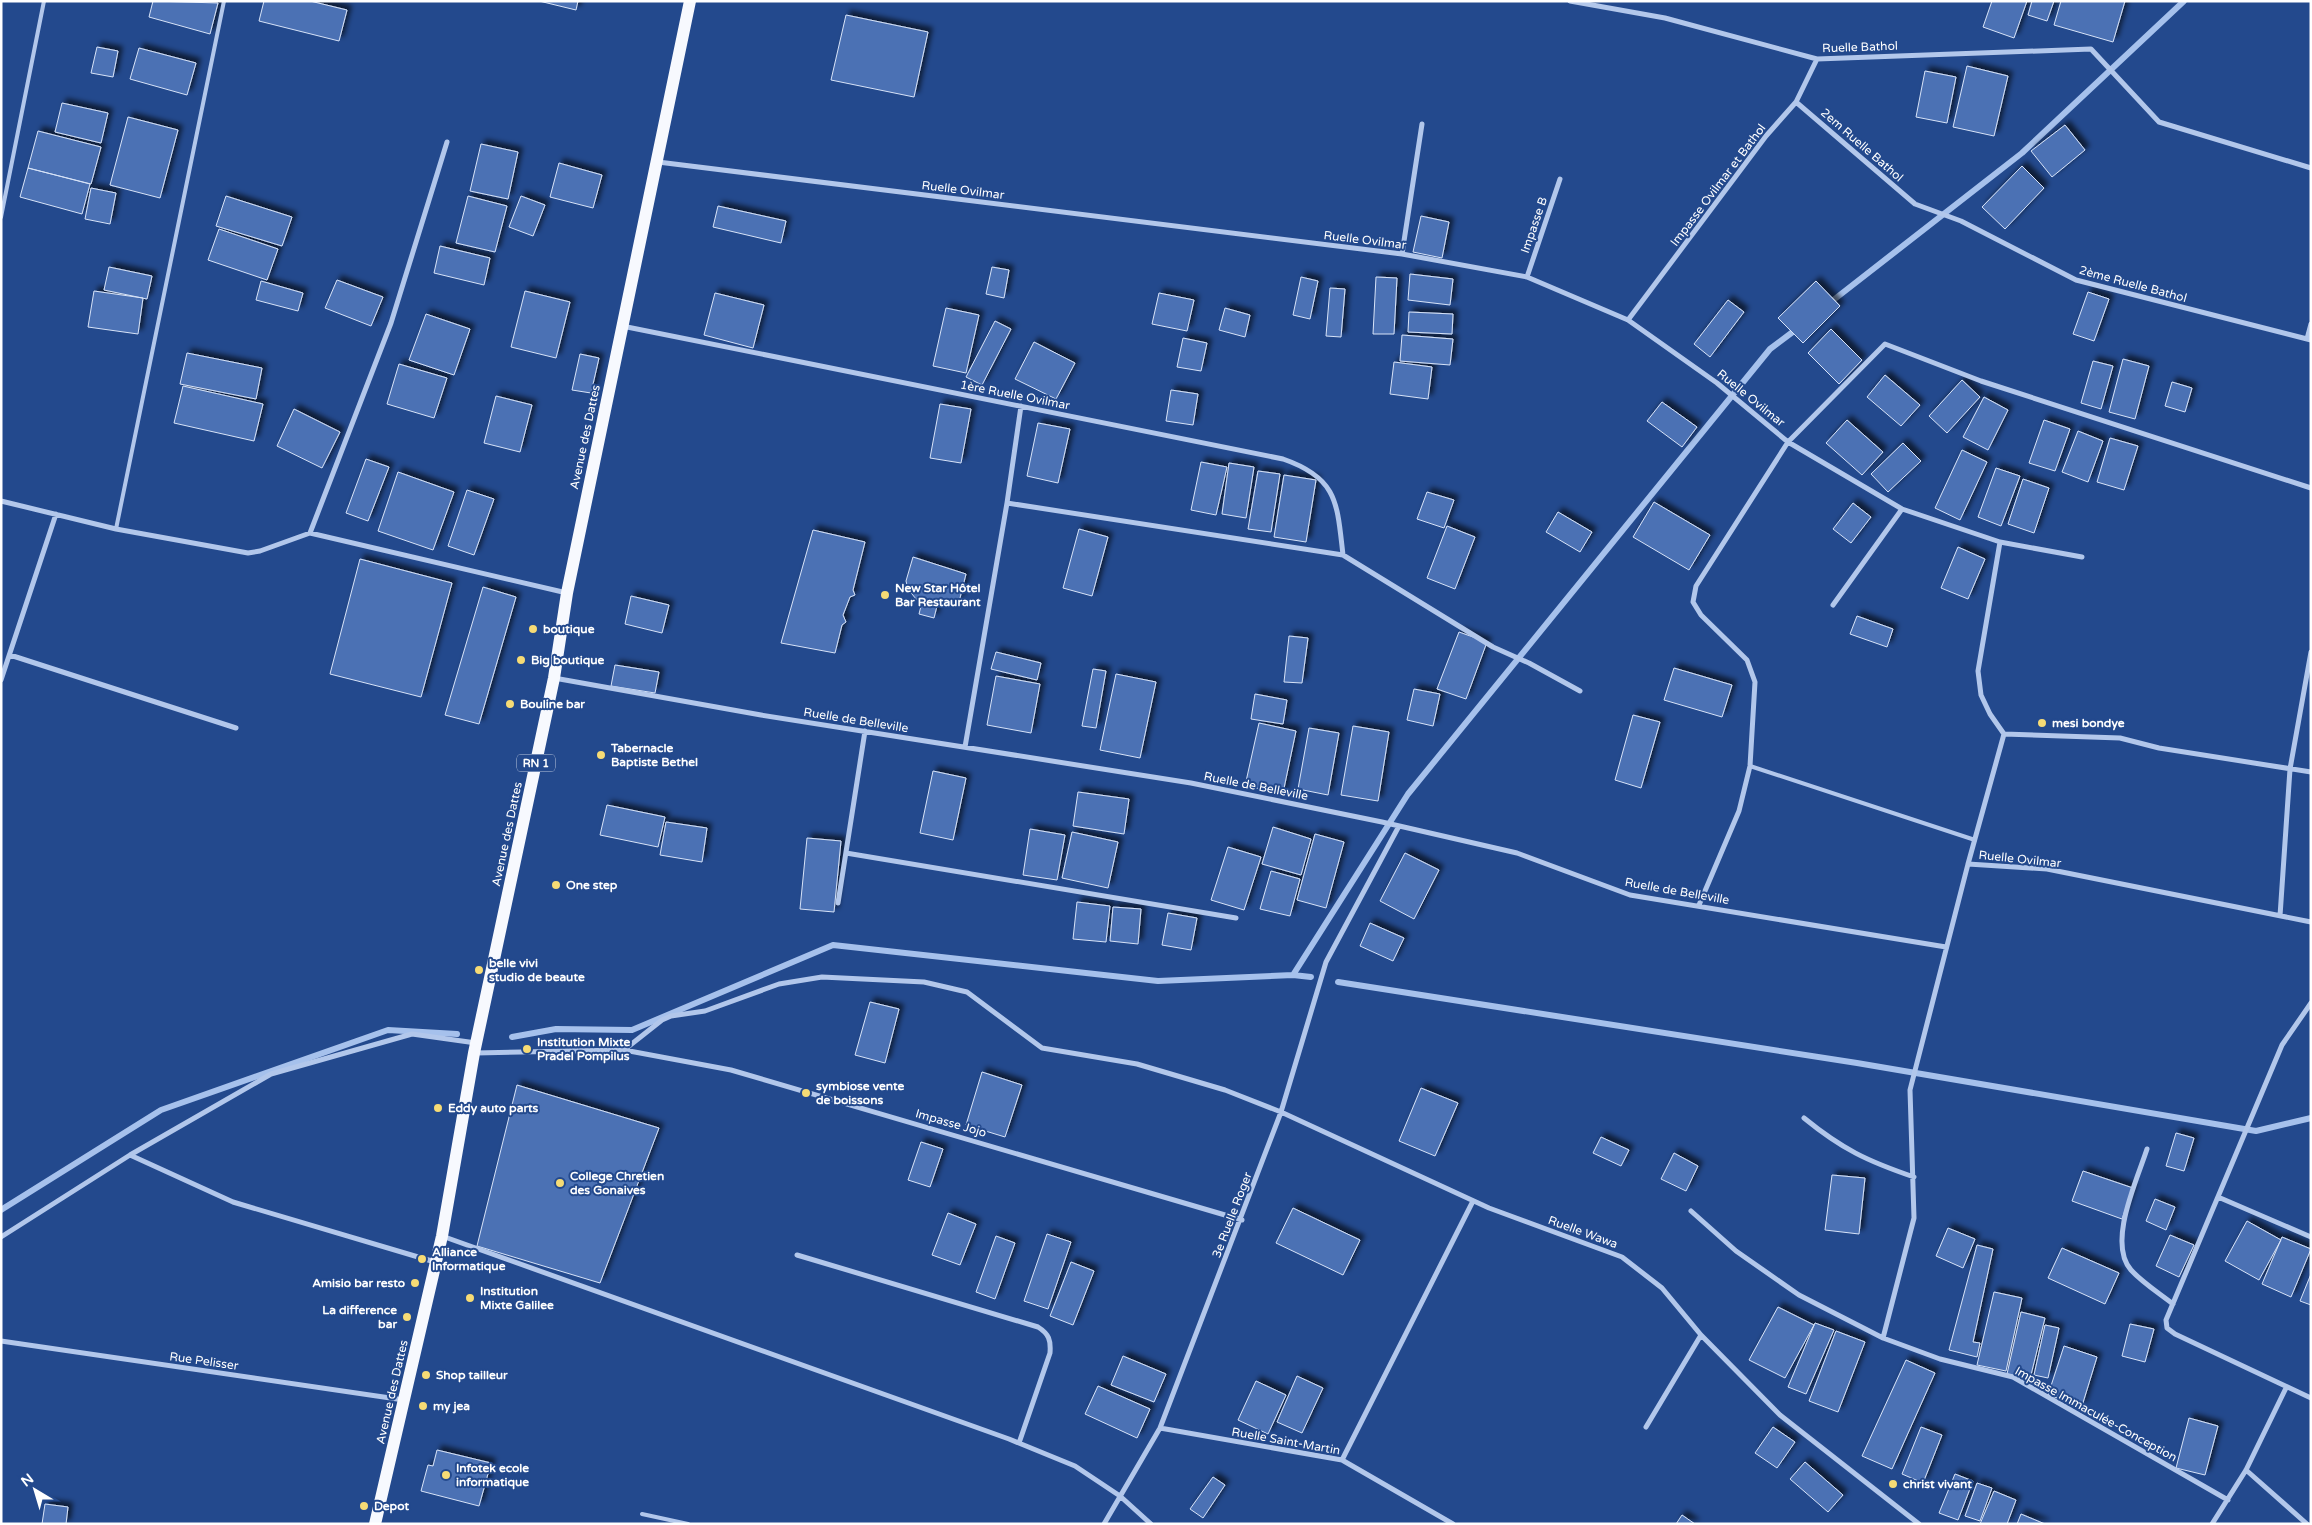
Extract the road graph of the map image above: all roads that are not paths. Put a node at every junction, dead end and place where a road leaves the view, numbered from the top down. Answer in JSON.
{"nodes":[{"id":1,"x":44,"y":1,"type":"edge"},
{"id":2,"x":224,"y":1,"type":"edge"},
{"id":3,"x":690,"y":1,"type":"edge"},
{"id":4,"x":1570,"y":1,"type":"edge"},
{"id":5,"x":1817,"y":58,"type":"junction"},
{"id":6,"x":1796,"y":102,"type":"junction"},
{"id":7,"x":1422,"y":124,"type":"dead end"},
{"id":8,"x":447,"y":142,"type":"dead end"},
{"id":9,"x":658,"y":162,"type":"junction"},
{"id":10,"x":2311,"y":168,"type":"edge"},
{"id":11,"x":1560,"y":179,"type":"dead end"},
{"id":12,"x":1,"y":217,"type":"edge"},
{"id":13,"x":1960,"y":221,"type":"joint"},
{"id":14,"x":1402,"y":254,"type":"junction"},
{"id":15,"x":1527,"y":277,"type":"junction"},
{"id":16,"x":1628,"y":320,"type":"junction"},
{"id":17,"x":2311,"y":324,"type":"edge"},
{"id":18,"x":622,"y":325,"type":"junction"},
{"id":19,"x":2309,"y":339,"type":"edge"},
{"id":20,"x":1021,"y":406,"type":"junction"},
{"id":21,"x":1788,"y":442,"type":"junction"},
{"id":22,"x":2311,"y":488,"type":"edge"},
{"id":23,"x":1,"y":501,"type":"edge"},
{"id":24,"x":1007,"y":503,"type":"junction"},
{"id":25,"x":1902,"y":509,"type":"junction"},
{"id":26,"x":56,"y":514,"type":"junction"},
{"id":27,"x":116,"y":529,"type":"junction"},
{"id":28,"x":310,"y":533,"type":"junction"},
{"id":29,"x":2000,"y":542,"type":"junction"},
{"id":30,"x":1342,"y":555,"type":"junction"},
{"id":31,"x":2082,"y":557,"type":"dead end"},
{"id":32,"x":567,"y":593,"type":"junction"},
{"id":33,"x":1833,"y":605,"type":"dead end"},
{"id":34,"x":2311,"y":652,"type":"edge"},
{"id":35,"x":10,"y":655,"type":"junction"},
{"id":36,"x":554,"y":678,"type":"junction"},
{"id":37,"x":1,"y":680,"type":"edge"},
{"id":38,"x":1580,"y":691,"type":"dead end"},
{"id":39,"x":236,"y":728,"type":"dead end"},
{"id":40,"x":865,"y":731,"type":"junction"},
{"id":41,"x":2004,"y":734,"type":"junction"},
{"id":42,"x":966,"y":747,"type":"junction"},
{"id":43,"x":1750,"y":766,"type":"junction"},
{"id":44,"x":2290,"y":769,"type":"junction"},
{"id":45,"x":2311,"y":772,"type":"edge"},
{"id":46,"x":1399,"y":826,"type":"junction"},
{"id":47,"x":1974,"y":840,"type":"junction"},
{"id":48,"x":846,"y":853,"type":"junction"},
{"id":49,"x":1968,"y":864,"type":"junction"},
{"id":50,"x":838,"y":903,"type":"dead end"},
{"id":51,"x":1699,"y":905,"type":"junction"},
{"id":52,"x":2280,"y":916,"type":"junction"},
{"id":53,"x":1236,"y":918,"type":"dead end"},
{"id":54,"x":2311,"y":922,"type":"edge"},
{"id":55,"x":1946,"y":947,"type":"junction"},
{"id":56,"x":2311,"y":1003,"type":"edge"},
{"id":57,"x":475,"y":1048,"type":"junction"},
{"id":58,"x":624,"y":1050,"type":"junction"},
{"id":59,"x":1281,"y":1112,"type":"junction"},
{"id":60,"x":1804,"y":1118,"type":"dead end"},
{"id":61,"x":2147,"y":1149,"type":"dead end"},
{"id":62,"x":130,"y":1155,"type":"junction"},
{"id":63,"x":1914,"y":1177,"type":"junction"},
{"id":64,"x":2218,"y":1197,"type":"junction"},
{"id":65,"x":1473,"y":1201,"type":"junction"},
{"id":66,"x":1691,"y":1211,"type":"dead end"},
{"id":67,"x":1242,"y":1220,"type":"junction"},
{"id":68,"x":442,"y":1236,"type":"junction"},
{"id":69,"x":1,"y":1237,"type":"edge"},
{"id":70,"x":2311,"y":1237,"type":"edge"},
{"id":71,"x":797,"y":1255,"type":"dead end"},
{"id":72,"x":436,"y":1262,"type":"junction"},
{"id":73,"x":2173,"y":1304,"type":"junction"},
{"id":74,"x":1701,"y":1334,"type":"junction"},
{"id":75,"x":1883,"y":1338,"type":"junction"},
{"id":76,"x":1,"y":1341,"type":"edge"},
{"id":77,"x":2286,"y":1388,"type":"junction"},
{"id":78,"x":2311,"y":1398,"type":"edge"},
{"id":79,"x":404,"y":1400,"type":"junction"},
{"id":80,"x":1646,"y":1427,"type":"dead end"},
{"id":81,"x":1160,"y":1428,"type":"junction"},
{"id":82,"x":1019,"y":1443,"type":"junction"},
{"id":83,"x":1342,"y":1460,"type":"junction"},
{"id":84,"x":2246,"y":1470,"type":"junction"},
{"id":85,"x":1120,"y":1496,"type":"junction"},
{"id":86,"x":2228,"y":1500,"type":"junction"},
{"id":87,"x":642,"y":1514,"type":"dead end"},
{"id":88,"x":375,"y":1524,"type":"edge"},
{"id":89,"x":688,"y":1524,"type":"edge"},
{"id":90,"x":1104,"y":1524,"type":"edge"},
{"id":91,"x":1151,"y":1524,"type":"edge"},
{"id":92,"x":1453,"y":1524,"type":"edge"},
{"id":93,"x":1918,"y":1524,"type":"edge"},
{"id":94,"x":2212,"y":1524,"type":"edge"},
{"id":95,"x":2307,"y":1524,"type":"edge"}],
"edges":[{"from":1,"to":12,"type":"lane"},
{"from":2,"to":27,"type":"lane"},
{"from":3,"to":9,"type":"main road","name":"Avenue des Dattes","number":"RN 1"},
{"from":4,"to":5,"type":"street","name":"Ruelle Bathol"},
{"from":5,"to":6,"type":"street","name":"Impasse Ovilmar et Bathol"},
{"from":5,"to":10,"type":"street","name":"Ruelle Bathol"},
{"from":6,"to":13,"type":"street","name":"2em Ruelle Bathol"},
{"from":6,"to":16,"type":"street","name":"Impasse Ovilmar et Bathol"},
{"from":7,"to":14,"type":"street"},
{"from":8,"to":28,"type":"street"},
{"from":9,"to":14,"type":"street","name":"Ruelle Ovilmar"},
{"from":9,"to":18,"type":"main road","name":"Avenue des Dattes","number":"RN 1"},
{"from":11,"to":15,"type":"street","name":"Impasse B"},
{"from":13,"to":19,"type":"street","name":"2ème Ruelle Bathol"},
{"from":14,"to":15,"type":"street","name":"Ruelle Ovilmar"},
{"from":15,"to":16,"type":"street","name":"Ruelle Ovilmar"},
{"from":16,"to":21,"type":"street","name":"Ruelle Ovilmar"},
{"from":17,"to":19,"type":"street"},
{"from":18,"to":20,"type":"street","name":"1ère Ruelle Ovilmar"},
{"from":18,"to":32,"type":"main road","name":"Avenue des Dattes","number":"RN 1"},
{"from":20,"to":24,"type":"street"},
{"from":20,"to":30,"type":"street","name":"1ère Ruelle Ovilmar"},
{"from":21,"to":22,"type":"street"},
{"from":21,"to":25,"type":"street","name":"Ruelle Ovilmar"},
{"from":21,"to":43,"type":"street"},
{"from":23,"to":26,"type":"street"},
{"from":24,"to":30,"type":"street"},
{"from":24,"to":42,"type":"street"},
{"from":25,"to":29,"type":"street","name":"Ruelle Ovilmar"},
{"from":25,"to":33,"type":"street"},
{"from":26,"to":27,"type":"street"},
{"from":26,"to":35,"type":"street"},
{"from":27,"to":28,"type":"street"},
{"from":28,"to":32,"type":"street"},
{"from":29,"to":31,"type":"street","name":"Ruelle Ovilmar"},
{"from":29,"to":41,"type":"street"},
{"from":30,"to":38,"type":"street"},
{"from":32,"to":36,"type":"main road","name":"Avenue des Dattes","number":"RN 1"},
{"from":34,"to":44,"type":"street"},
{"from":35,"to":37,"type":"street"},
{"from":35,"to":39,"type":"street"},
{"from":36,"to":40,"type":"street","name":"Ruelle de Belleville"},
{"from":36,"to":57,"type":"main road","name":"Avenue des Dattes","number":"RN 1"},
{"from":40,"to":42,"type":"street","name":"Ruelle de Belleville"},
{"from":40,"to":48,"type":"street"},
{"from":41,"to":44,"type":"street"},
{"from":41,"to":47,"type":"street","name":"Ruelle Ovilmar"},
{"from":42,"to":46,"type":"street","name":"Ruelle de Belleville"},
{"from":43,"to":47,"type":"lane"},
{"from":43,"to":51,"type":"street"},
{"from":44,"to":45,"type":"street"},
{"from":44,"to":52,"type":"street"},
{"from":46,"to":51,"type":"street","name":"Ruelle de Belleville"},
{"from":46,"to":59,"type":"street","name":"3e Ruelle Roger"},
{"from":47,"to":49,"type":"street","name":"Ruelle Ovilmar"},
{"from":48,"to":50,"type":"street"},
{"from":48,"to":53,"type":"street"},
{"from":49,"to":52,"type":"street","name":"Ruelle Ovilmar"},
{"from":49,"to":55,"type":"street"},
{"from":51,"to":55,"type":"street","name":"Ruelle de Belleville"},
{"from":52,"to":54,"type":"street","name":"Ruelle Ovilmar"},
{"from":55,"to":63,"type":"street"},
{"from":56,"to":64,"type":"street"},
{"from":57,"to":58,"type":"street","name":"Impasse Jojo"},
{"from":57,"to":62,"type":"street","name":"Impasse Jojo"},
{"from":57,"to":68,"type":"main road","name":"Avenue des Dattes","number":"RN 1"},
{"from":58,"to":59,"type":"street","name":"Ruelle Wawa"},
{"from":58,"to":67,"type":"street","name":"Impasse Jojo"},
{"from":59,"to":65,"type":"street","name":"Ruelle Wawa"},
{"from":59,"to":67,"type":"street","name":"3e Ruelle Roger"},
{"from":60,"to":63,"type":"street"},
{"from":61,"to":73,"type":"street"},
{"from":62,"to":69,"type":"street","name":"Impasse Jojo"},
{"from":62,"to":72,"type":"street"},
{"from":63,"to":75,"type":"street"},
{"from":64,"to":70,"type":"street"},
{"from":64,"to":73,"type":"street"},
{"from":65,"to":74,"type":"street","name":"Ruelle Wawa"},
{"from":65,"to":83,"type":"street"},
{"from":66,"to":75,"type":"street","name":"Impasse Immaculée-Conception"},
{"from":67,"to":81,"type":"street","name":"3e Ruelle Roger"},
{"from":68,"to":72,"type":"main road","name":"Avenue des Dattes","number":"RN 1"},
{"from":68,"to":82,"type":"street"},
{"from":71,"to":82,"type":"street"},
{"from":72,"to":79,"type":"main road","name":"Avenue des Dattes","number":"RN 1"},
{"from":73,"to":77,"type":"street"},
{"from":74,"to":80,"type":"street"},
{"from":74,"to":93,"type":"street","name":"Ruelle Wawa"},
{"from":75,"to":86,"type":"street","name":"Impasse Immaculée-Conception"},
{"from":76,"to":79,"type":"street","name":"Rue Pelisser"},
{"from":77,"to":78,"type":"street"},
{"from":77,"to":84,"type":"street"},
{"from":79,"to":88,"type":"main road","name":"Avenue des Dattes","number":"RN 1"},
{"from":81,"to":83,"type":"street","name":"Ruelle Saint-Martin"},
{"from":81,"to":85,"type":"street","name":"3e Ruelle Roger"},
{"from":82,"to":85,"type":"street"},
{"from":83,"to":92,"type":"street","name":"Ruelle Saint-Martin"},
{"from":84,"to":86,"type":"street"},
{"from":84,"to":95,"type":"street"},
{"from":85,"to":90,"type":"street","name":"3e Ruelle Roger"},
{"from":85,"to":91,"type":"street"},
{"from":86,"to":94,"type":"street"},
{"from":87,"to":89,"type":"lane"}]}
